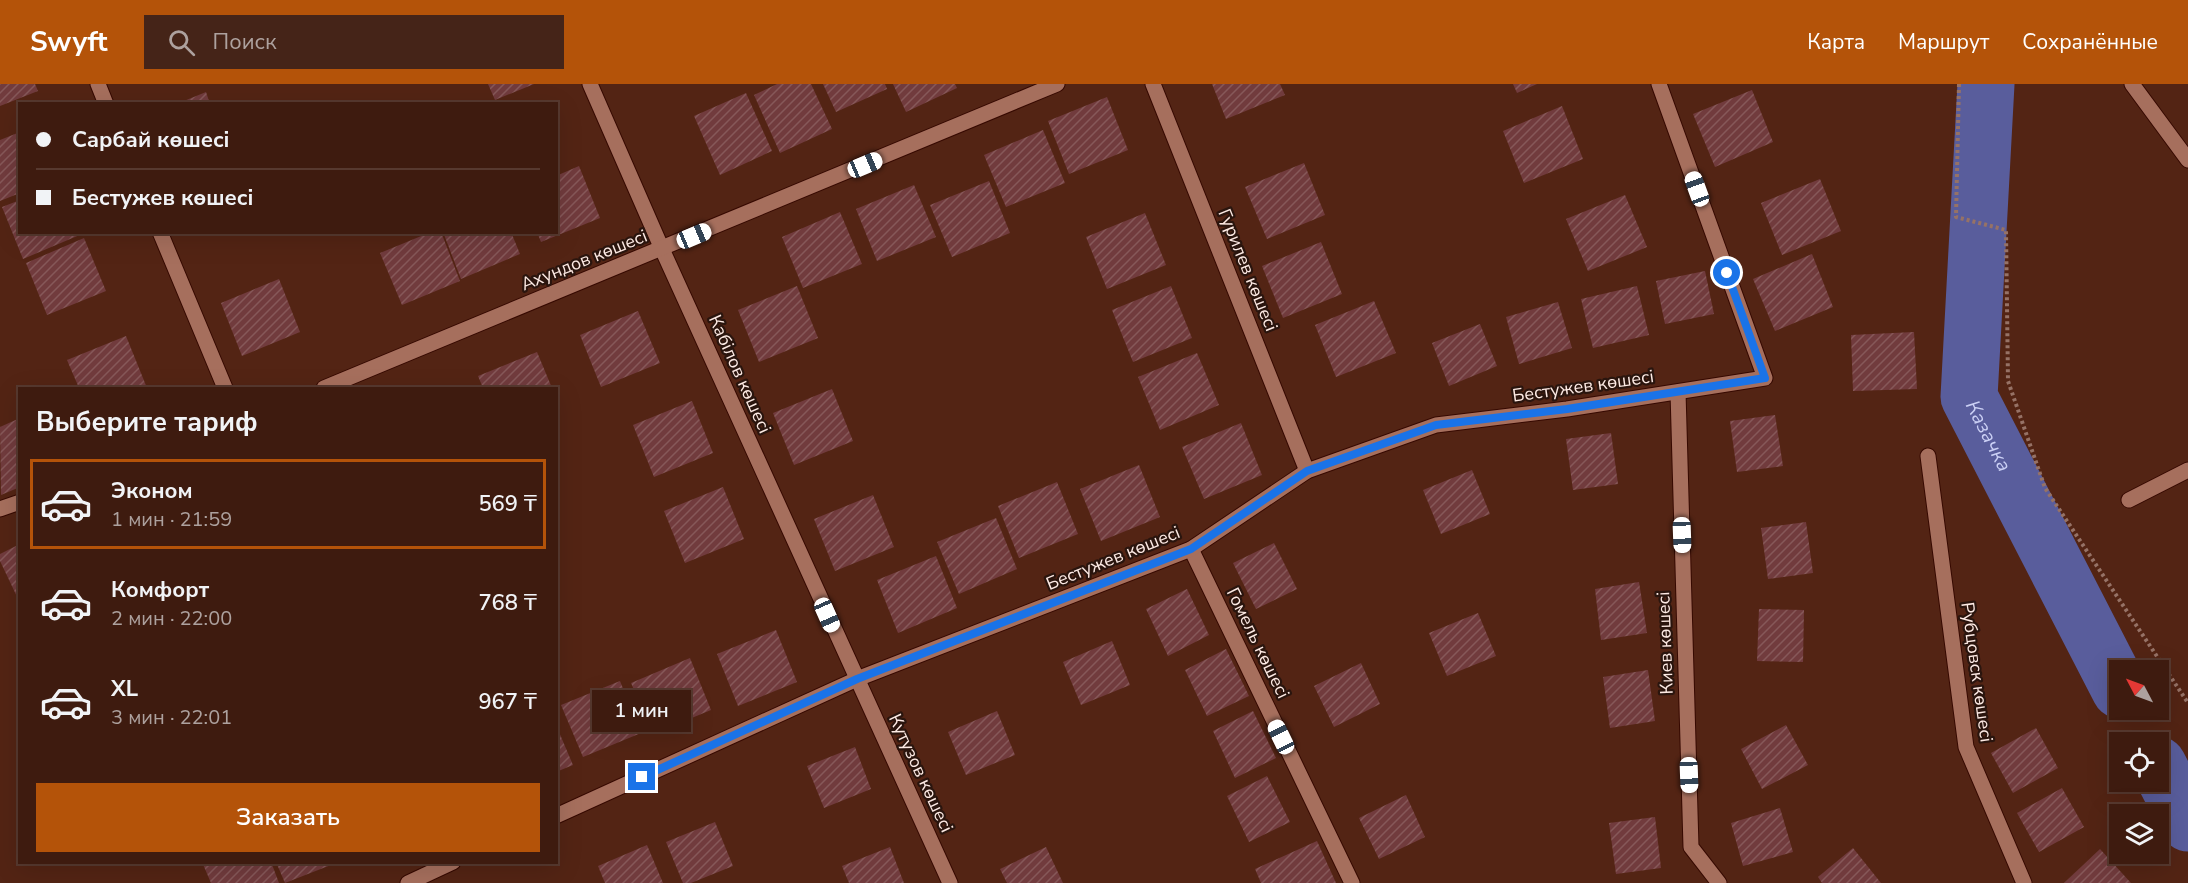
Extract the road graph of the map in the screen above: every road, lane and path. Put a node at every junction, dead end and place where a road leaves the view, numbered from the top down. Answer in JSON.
{"nodes":[{"id":1,"x":98,"y":84,"type":"edge"},
{"id":2,"x":590,"y":84,"type":"edge"},
{"id":3,"x":1058,"y":84,"type":"edge"},
{"id":4,"x":1153,"y":84,"type":"edge"},
{"id":5,"x":1659,"y":84,"type":"edge"},
{"id":6,"x":1959,"y":84,"type":"edge"},
{"id":7,"x":2132,"y":84,"type":"edge"},
{"id":8,"x":105,"y":102,"type":"edge"},
{"id":9,"x":2188,"y":160,"type":"edge"},
{"id":10,"x":161,"y":234,"type":"edge"},
{"id":11,"x":662,"y":249,"type":"junction"},
{"id":12,"x":225,"y":387,"type":"edge"},
{"id":13,"x":326,"y":387,"type":"edge"},
{"id":14,"x":1677,"y":392,"type":"junction"},
{"id":15,"x":1928,"y":456,"type":"dead end"},
{"id":16,"x":2188,"y":470,"type":"edge"},
{"id":17,"x":1307,"y":471,"type":"junction"},
{"id":18,"x":2129,"y":500,"type":"dead end"},
{"id":19,"x":18,"y":503,"type":"edge"},
{"id":20,"x":0,"y":509,"type":"edge"},
{"id":21,"x":1191,"y":549,"type":"junction"},
{"id":22,"x":857,"y":679,"type":"junction"},
{"id":23,"x":2188,"y":703,"type":"edge"},
{"id":24,"x":558,"y":815,"type":"edge"},
{"id":25,"x":448,"y":864,"type":"edge"},
{"id":26,"x":424,"y":874,"type":"edge"},
{"id":27,"x":408,"y":883,"type":"edge"},
{"id":28,"x":950,"y":883,"type":"edge"},
{"id":29,"x":1352,"y":883,"type":"edge"},
{"id":30,"x":1719,"y":883,"type":"edge"},
{"id":31,"x":2024,"y":883,"type":"edge"}],
"edges":[{"from":1,"to":8,"type":"street"},
{"from":2,"to":11,"type":"street","name":"Кабілов көшесі"},
{"from":3,"to":11,"type":"street","name":"Ахундов көшесі"},
{"from":4,"to":17,"type":"street","name":"Гурилев көшесі"},
{"from":5,"to":14,"type":"street","name":"Бестужев көшесі"},
{"from":6,"to":23,"type":"path"},
{"from":7,"to":9,"type":"street"},
{"from":10,"to":12,"type":"street"},
{"from":11,"to":13,"type":"street","name":"Ахундов көшесі"},
{"from":11,"to":22,"type":"street","name":"Кабілов көшесі"},
{"from":14,"to":17,"type":"street","name":"Бестужев көшесі"},
{"from":14,"to":30,"type":"street","name":"Киев көшесі"},
{"from":15,"to":31,"type":"street","name":"Рубцовск көшесі"},
{"from":16,"to":18,"type":"street"},
{"from":17,"to":21,"type":"street","name":"Бестужев көшесі"},
{"from":19,"to":20,"type":"street"},
{"from":21,"to":22,"type":"street","name":"Бестужев көшесі"},
{"from":21,"to":29,"type":"street","name":"Гомель көшесі"},
{"from":22,"to":24,"type":"street","name":"Бестужев көшесі"},
{"from":22,"to":28,"type":"street","name":"Кутузов көшесі"},
{"from":25,"to":26,"type":"street"},
{"from":26,"to":27,"type":"street"}]}
